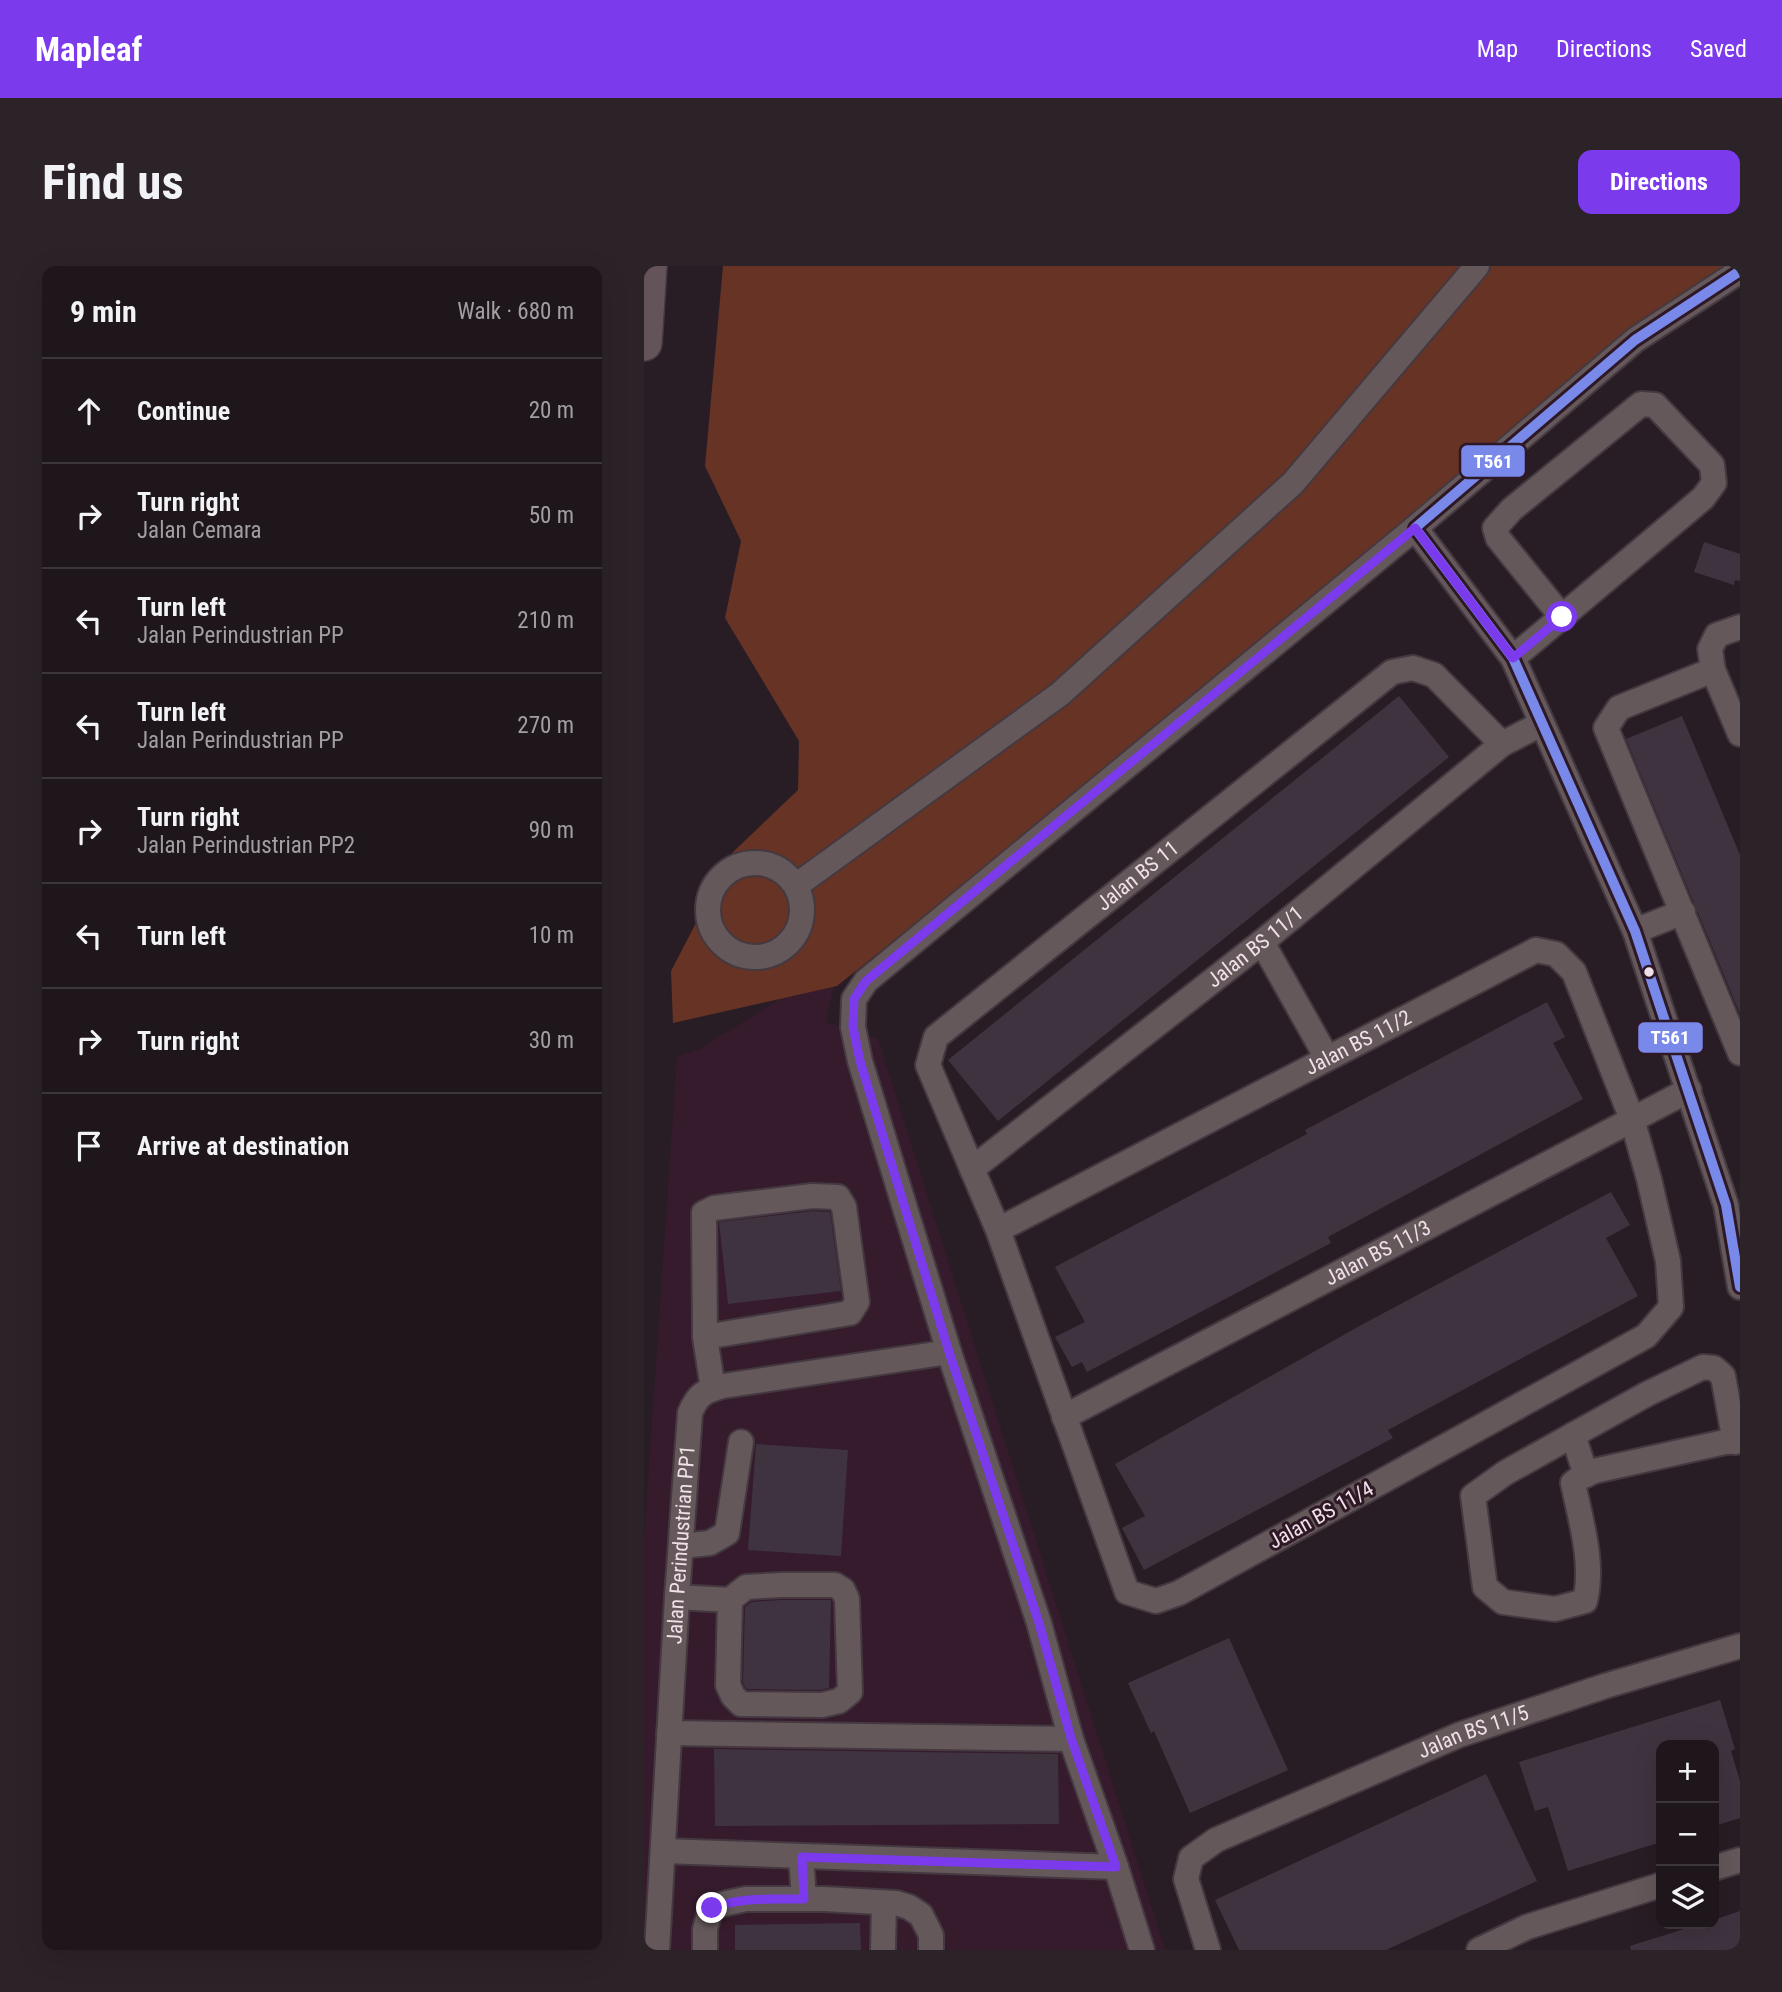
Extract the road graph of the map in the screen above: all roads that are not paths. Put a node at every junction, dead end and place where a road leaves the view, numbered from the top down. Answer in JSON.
{"nodes":[{"id":1,"x":649,"y":266,"type":"edge"},
{"id":2,"x":1477,"y":266,"type":"edge"},
{"id":3,"x":1740,"y":271,"type":"edge"},
{"id":4,"x":644,"y":343,"type":"edge"},
{"id":5,"x":1415,"y":528,"type":"junction"},
{"id":6,"x":1562,"y":617,"type":"junction"},
{"id":7,"x":1740,"y":627,"type":"edge"},
{"id":8,"x":1513,"y":658,"type":"junction"},
{"id":9,"x":1713,"y":670,"type":"junction"},
{"id":10,"x":1541,"y":724,"type":"junction"},
{"id":11,"x":1740,"y":734,"type":"edge"},
{"id":12,"x":1502,"y":744,"type":"junction"},
{"id":13,"x":797,"y":885,"type":"dead end"},
{"id":14,"x":1683,"y":912,"type":"junction"},
{"id":15,"x":1634,"y":931,"type":"junction"},
{"id":16,"x":1262,"y":942,"type":"junction"},
{"id":17,"x":1740,"y":1054,"type":"edge"},
{"id":18,"x":1327,"y":1058,"type":"junction"},
{"id":19,"x":1689,"y":1090,"type":"junction"},
{"id":20,"x":1632,"y":1119,"type":"junction"},
{"id":21,"x":972,"y":1170,"type":"junction"},
{"id":22,"x":998,"y":1230,"type":"junction"},
{"id":23,"x":1740,"y":1287,"type":"edge"},
{"id":24,"x":705,"y":1337,"type":"junction"},
{"id":25,"x":949,"y":1352,"type":"junction"},
{"id":26,"x":713,"y":1389,"type":"junction"},
{"id":27,"x":1064,"y":1417,"type":"junction"},
{"id":28,"x":1573,"y":1435,"type":"junction"},
{"id":29,"x":1737,"y":1441,"type":"edge"},
{"id":30,"x":741,"y":1442,"type":"dead end"},
{"id":31,"x":1586,"y":1475,"type":"junction"},
{"id":32,"x":682,"y":1546,"type":"junction"},
{"id":33,"x":677,"y":1597,"type":"junction"},
{"id":34,"x":730,"y":1600,"type":"junction"},
{"id":35,"x":1740,"y":1647,"type":"edge"},
{"id":36,"x":669,"y":1733,"type":"junction"},
{"id":37,"x":1071,"y":1738,"type":"junction"},
{"id":38,"x":663,"y":1852,"type":"junction"},
{"id":39,"x":802,"y":1857,"type":"junction"},
{"id":40,"x":1740,"y":1860,"type":"edge"},
{"id":41,"x":1719,"y":1866,"type":"edge"},
{"id":42,"x":1116,"y":1867,"type":"junction"},
{"id":43,"x":1656,"y":1887,"type":"edge"},
{"id":44,"x":804,"y":1899,"type":"junction"},
{"id":45,"x":884,"y":1902,"type":"junction"},
{"id":46,"x":657,"y":1950,"type":"edge"},
{"id":47,"x":705,"y":1950,"type":"edge"},
{"id":48,"x":883,"y":1950,"type":"edge"},
{"id":49,"x":931,"y":1950,"type":"edge"},
{"id":50,"x":1142,"y":1950,"type":"edge"},
{"id":51,"x":1208,"y":1950,"type":"edge"},
{"id":52,"x":1479,"y":1950,"type":"edge"}],
"edges":[{"from":1,"to":4,"type":"highway"},
{"from":2,"to":13,"type":"street"},
{"from":3,"to":5,"type":"street"},
{"from":5,"to":8,"type":"street"},
{"from":5,"to":25,"type":"street"},
{"from":6,"to":6,"type":"street"},
{"from":6,"to":8,"type":"street"},
{"from":7,"to":9,"type":"street"},
{"from":8,"to":10,"type":"street"},
{"from":9,"to":11,"type":"street"},
{"from":9,"to":14,"type":"street"},
{"from":10,"to":12,"type":"street","name":"Jalan BS 11/1"},
{"from":10,"to":15,"type":"street"},
{"from":12,"to":16,"type":"street","name":"Jalan BS 11/1"},
{"from":12,"to":21,"type":"street","name":"Jalan BS 11"},
{"from":14,"to":15,"type":"street"},
{"from":14,"to":17,"type":"street"},
{"from":15,"to":19,"type":"street"},
{"from":16,"to":18,"type":"street"},
{"from":16,"to":21,"type":"street","name":"Jalan BS 11/1"},
{"from":18,"to":20,"type":"street","name":"Jalan BS 11/2"},
{"from":18,"to":22,"type":"street","name":"Jalan BS 11/2"},
{"from":19,"to":20,"type":"street","name":"Jalan BS 11/3"},
{"from":19,"to":23,"type":"street"},
{"from":20,"to":27,"type":"street","name":"Jalan BS 11/3"},
{"from":20,"to":27,"type":"street","name":"Jalan BS 11/4"},
{"from":21,"to":22,"type":"street","name":"Jalan BS 11"},
{"from":22,"to":27,"type":"street","name":"Jalan BS 11/4"},
{"from":24,"to":24,"type":"street"},
{"from":24,"to":26,"type":"street"},
{"from":25,"to":26,"type":"street"},
{"from":25,"to":37,"type":"street"},
{"from":26,"to":32,"type":"street","name":"Jalan Perindustrian PP1"},
{"from":28,"to":29,"type":"street"},
{"from":28,"to":31,"type":"street"},
{"from":28,"to":31,"type":"street"},
{"from":29,"to":31,"type":"street"},
{"from":30,"to":32,"type":"street"},
{"from":32,"to":33,"type":"street","name":"Jalan Perindustrian PP1"},
{"from":33,"to":34,"type":"street"},
{"from":33,"to":36,"type":"street","name":"Jalan Perindustrian PP1"},
{"from":34,"to":34,"type":"street"},
{"from":35,"to":51,"type":"street","name":"Jalan BS 11/5"},
{"from":36,"to":37,"type":"street"},
{"from":36,"to":38,"type":"street","name":"Jalan Perindustrian PP1"},
{"from":37,"to":42,"type":"street"},
{"from":38,"to":39,"type":"street"},
{"from":38,"to":46,"type":"street","name":"Jalan Perindustrian PP1"},
{"from":39,"to":42,"type":"street"},
{"from":39,"to":44,"type":"street"},
{"from":40,"to":41,"type":"street"},
{"from":42,"to":50,"type":"street"},
{"from":43,"to":52,"type":"street"},
{"from":44,"to":45,"type":"street"},
{"from":44,"to":47,"type":"street"},
{"from":45,"to":48,"type":"street"},
{"from":45,"to":49,"type":"street"}]}
